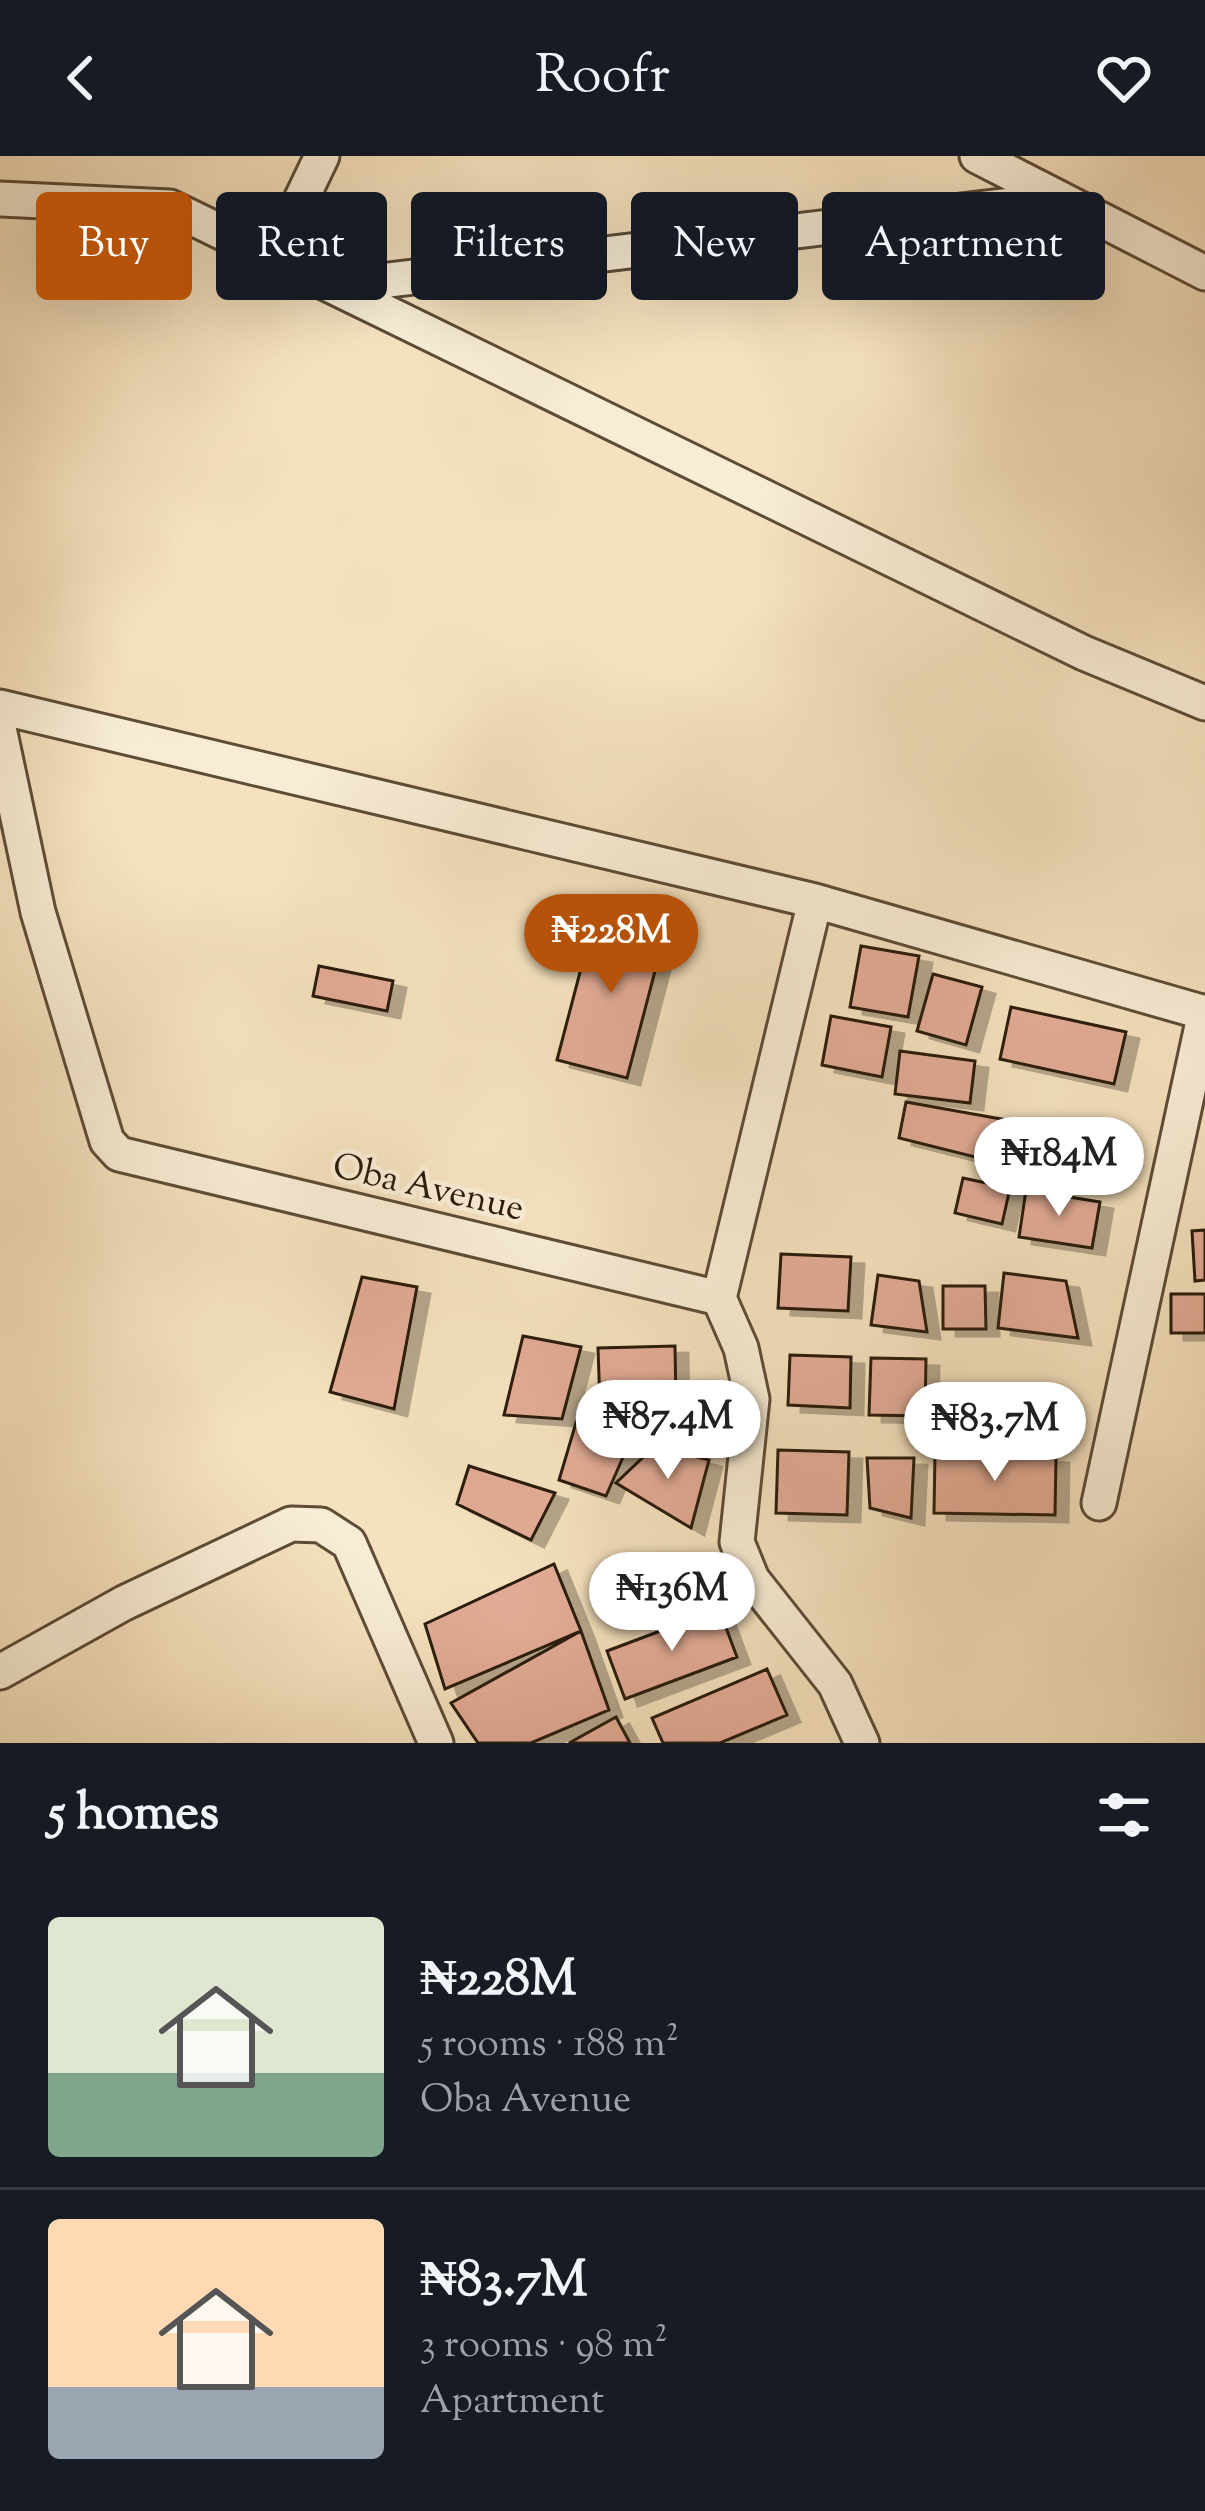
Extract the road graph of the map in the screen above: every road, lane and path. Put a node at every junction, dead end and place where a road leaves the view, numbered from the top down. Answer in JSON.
{"nodes":[{"id":1,"x":322,"y":156,"type":"edge"},
{"id":2,"x":976,"y":156,"type":"edge"},
{"id":3,"x":305,"y":192,"type":"edge"},
{"id":4,"x":1046,"y":192,"type":"edge"},
{"id":5,"x":0,"y":199,"type":"edge"},
{"id":6,"x":1105,"y":222,"type":"edge"},
{"id":7,"x":822,"y":228,"type":"edge"},
{"id":8,"x":216,"y":229,"type":"edge"},
{"id":9,"x":1205,"y":273,"type":"edge"},
{"id":10,"x":387,"y":280,"type":"edge"},
{"id":11,"x":367,"y":300,"type":"edge"},
{"id":12,"x":1205,"y":703,"type":"edge"},
{"id":13,"x":0,"y":707,"type":"edge"},
{"id":14,"x":0,"y":733,"type":"edge"},
{"id":15,"x":815,"y":901,"type":"junction"},
{"id":16,"x":1205,"y":1012,"type":"edge"},
{"id":17,"x":719,"y":1298,"type":"junction"},
{"id":18,"x":1099,"y":1503,"type":"dead end"},
{"id":19,"x":0,"y":1672,"type":"edge"},
{"id":20,"x":436,"y":1743,"type":"edge"},
{"id":21,"x":862,"y":1743,"type":"edge"}],
"edges":[{"from":1,"to":3,"type":"street"},
{"from":2,"to":4,"type":"street"},
{"from":5,"to":8,"type":"street"},
{"from":6,"to":9,"type":"street"},
{"from":7,"to":10,"type":"street"},
{"from":11,"to":12,"type":"street"},
{"from":13,"to":15,"type":"street"},
{"from":14,"to":17,"type":"street","name":"Oba Avenue"},
{"from":15,"to":16,"type":"street"},
{"from":15,"to":17,"type":"street"},
{"from":16,"to":18,"type":"street"},
{"from":17,"to":21,"type":"street"},
{"from":19,"to":20,"type":"street"}]}
